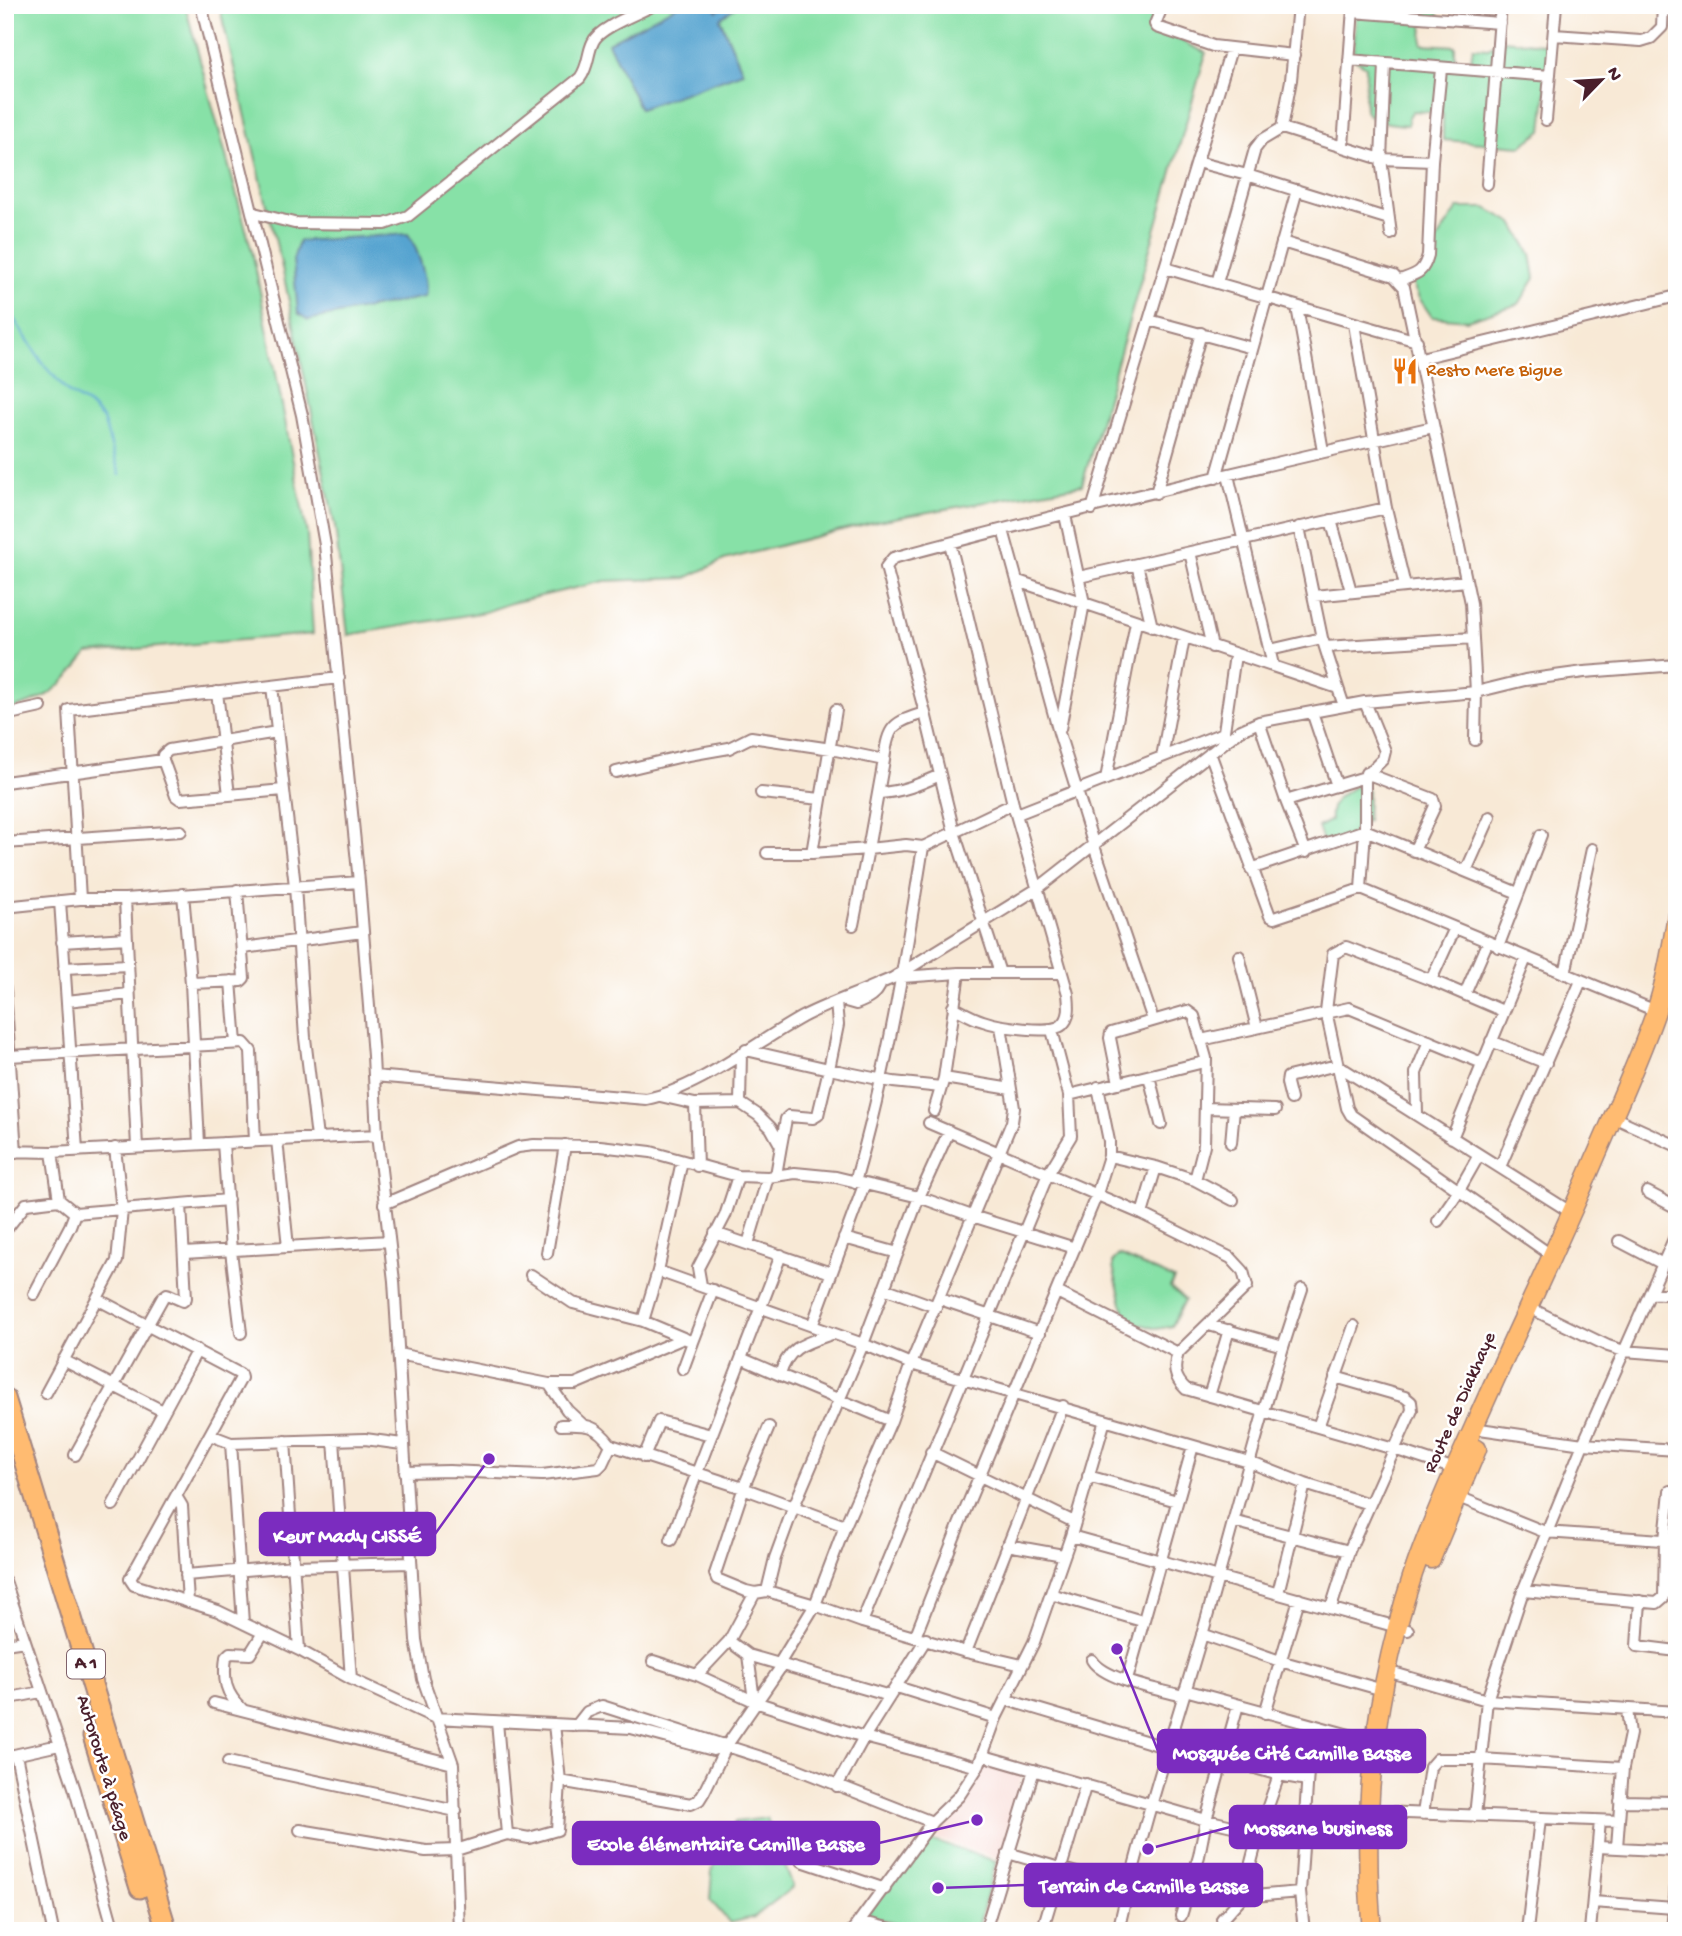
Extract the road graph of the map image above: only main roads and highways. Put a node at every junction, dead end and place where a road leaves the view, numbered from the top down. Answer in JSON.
{"nodes":[{"id":1,"x":1677,"y":914,"type":"edge"},
{"id":2,"x":1677,"y":980,"type":"edge"},
{"id":3,"x":5,"y":1398,"type":"edge"},
{"id":4,"x":1479,"y":1429,"type":"junction"},
{"id":5,"x":5,"y":1444,"type":"edge"},
{"id":6,"x":1403,"y":1628,"type":"junction"},
{"id":7,"x":153,"y":1931,"type":"edge"},
{"id":8,"x":167,"y":1931,"type":"edge"},
{"id":9,"x":1372,"y":1931,"type":"edge"},
{"id":10,"x":1383,"y":1931,"type":"edge"}],
"edges":[{"from":1,"to":4,"type":"main road","name":"Route de Diakhaye"},
{"from":2,"to":4,"type":"main road","name":"Route de Diakhaye"},
{"from":3,"to":8,"type":"highway","number":"A 1"},
{"from":4,"to":6,"type":"main road","name":"Route de Diakhaye"},
{"from":4,"to":6,"type":"main road","name":"Route de Diakhaye"},
{"from":5,"to":7,"type":"highway","name":"Autoroute à péage","number":"A 1"},
{"from":6,"to":9,"type":"main road","name":"Route de Diakhaye"},
{"from":6,"to":10,"type":"main road","name":"Route de Diakhaye"}]}
